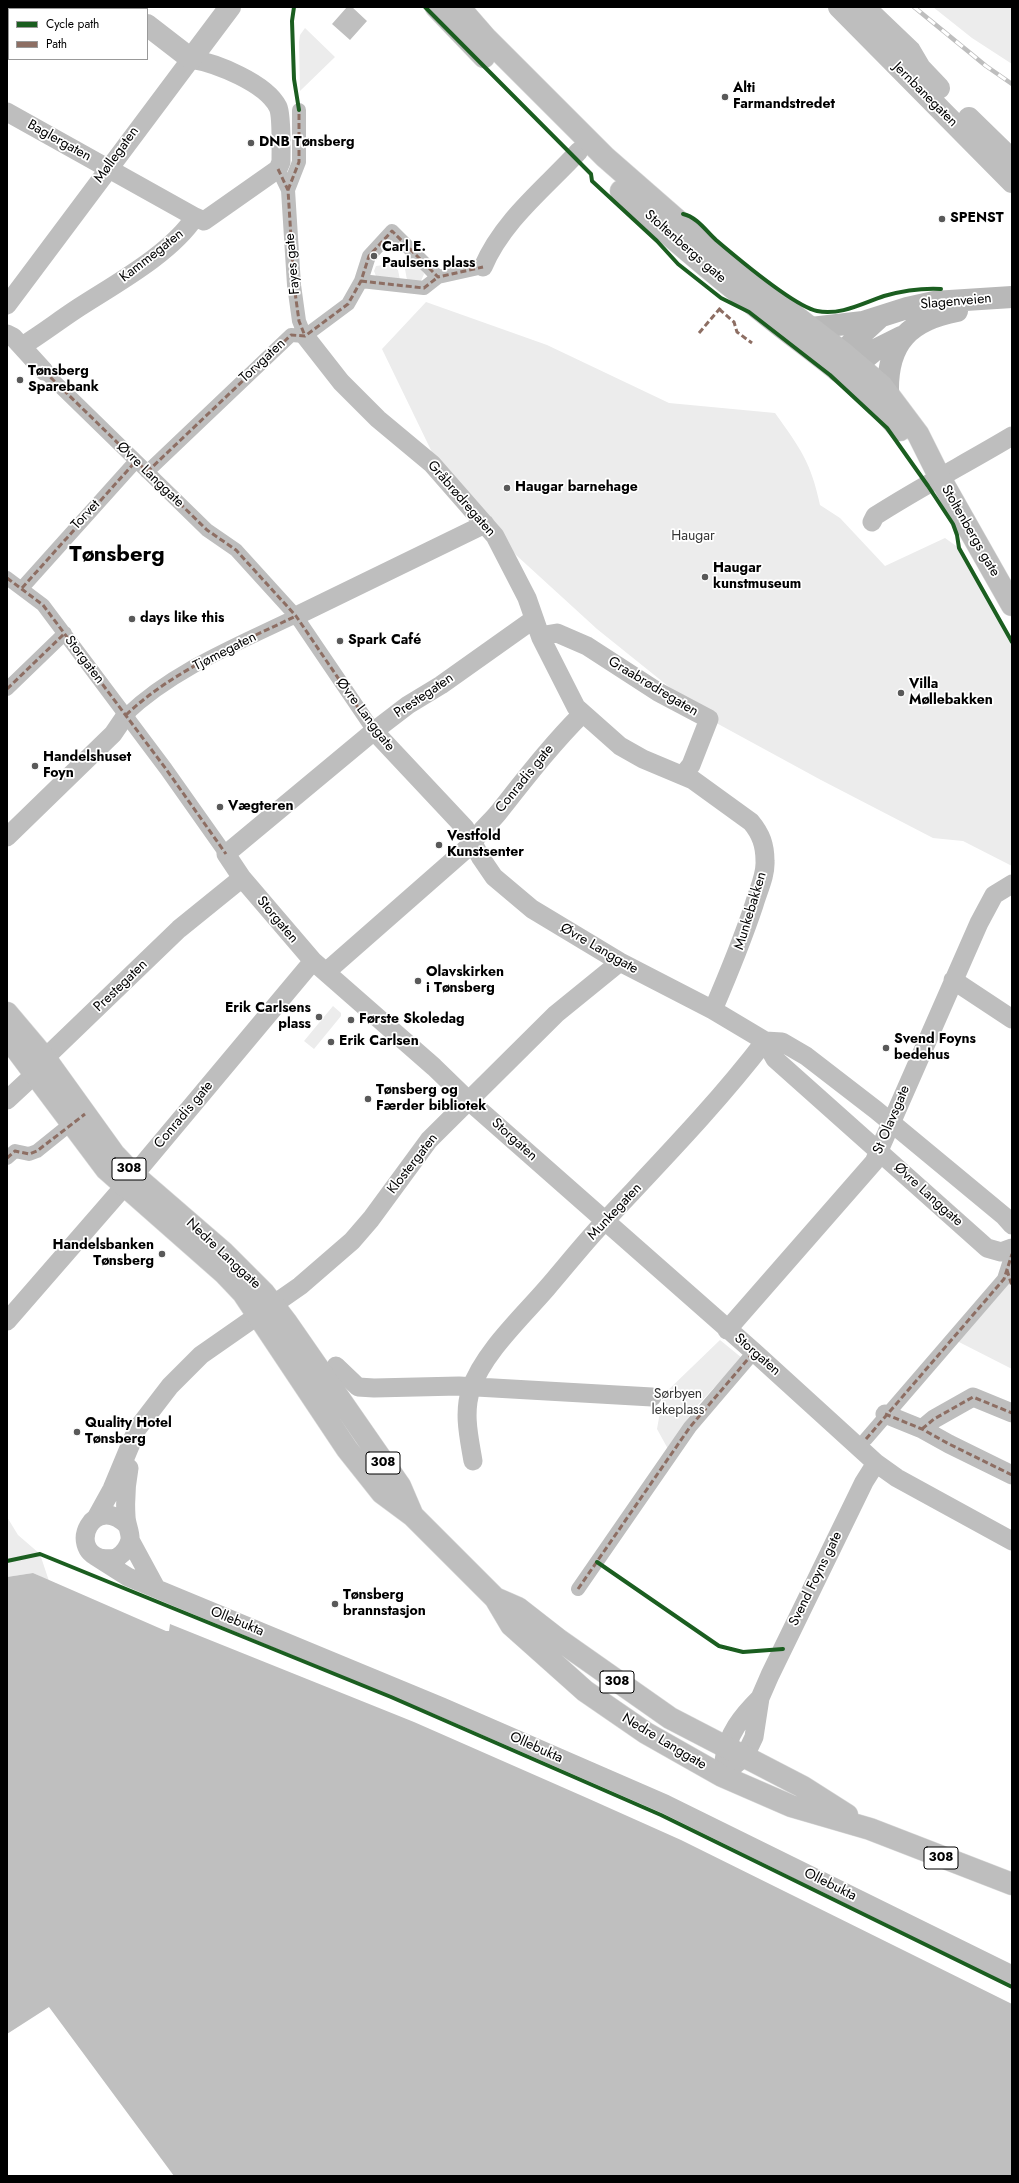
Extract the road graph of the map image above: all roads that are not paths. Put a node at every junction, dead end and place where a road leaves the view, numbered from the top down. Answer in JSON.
{"nodes":[{"id":1,"x":230,"y":7,"type":"edge"},
{"id":2,"x":436,"y":7,"type":"edge"},
{"id":3,"x":459,"y":7,"type":"edge"},
{"id":4,"x":839,"y":7,"type":"edge"},
{"id":5,"x":864,"y":7,"type":"edge"},
{"id":6,"x":148,"y":26,"type":"edge"},
{"id":7,"x":191,"y":59,"type":"junction"},
{"id":8,"x":299,"y":110,"type":"dead end"},
{"id":9,"x":7,"y":112,"type":"edge"},
{"id":10,"x":579,"y":151,"type":"junction"},
{"id":11,"x":1012,"y":160,"type":"edge"},
{"id":12,"x":108,"y":168,"type":"junction"},
{"id":13,"x":278,"y":169,"type":"junction"},
{"id":14,"x":1012,"y":182,"type":"edge"},
{"id":15,"x":288,"y":190,"type":"junction"},
{"id":16,"x":195,"y":217,"type":"junction"},
{"id":17,"x":483,"y":267,"type":"joint"},
{"id":18,"x":438,"y":276,"type":"junction"},
{"id":19,"x":361,"y":281,"type":"junction"},
{"id":20,"x":1012,"y":297,"type":"edge"},
{"id":21,"x":7,"y":305,"type":"edge"},
{"id":22,"x":1012,"y":311,"type":"edge"},
{"id":23,"x":878,"y":319,"type":"junction"},
{"id":24,"x":811,"y":328,"type":"junction"},
{"id":25,"x":7,"y":334,"type":"edge"},
{"id":26,"x":305,"y":336,"type":"junction"},
{"id":27,"x":901,"y":337,"type":"junction"},
{"id":28,"x":22,"y":346,"type":"junction"},
{"id":29,"x":846,"y":363,"type":"junction"},
{"id":30,"x":44,"y":371,"type":"joint"},
{"id":31,"x":888,"y":392,"type":"junction"},
{"id":32,"x":1012,"y":436,"type":"edge"},
{"id":33,"x":136,"y":461,"type":"junction"},
{"id":34,"x":147,"y":472,"type":"junction"},
{"id":35,"x":940,"y":478,"type":"junction"},
{"id":36,"x":872,"y":522,"type":"dead end"},
{"id":37,"x":485,"y":524,"type":"junction"},
{"id":38,"x":7,"y":578,"type":"edge"},
{"id":39,"x":22,"y":588,"type":"junction"},
{"id":40,"x":1011,"y":602,"type":"edge"},
{"id":41,"x":296,"y":616,"type":"junction"},
{"id":42,"x":534,"y":619,"type":"junction"},
{"id":43,"x":65,"y":634,"type":"junction"},
{"id":44,"x":541,"y":638,"type":"junction"},
{"id":45,"x":7,"y":689,"type":"edge"},
{"id":46,"x":582,"y":714,"type":"junction"},
{"id":47,"x":126,"y":715,"type":"junction"},
{"id":48,"x":374,"y":731,"type":"junction"},
{"id":49,"x":683,"y":775,"type":"junction"},
{"id":50,"x":7,"y":837,"type":"edge"},
{"id":51,"x":473,"y":843,"type":"junction"},
{"id":52,"x":226,"y":854,"type":"junction"},
{"id":53,"x":242,"y":878,"type":"junction"},
{"id":54,"x":1012,"y":884,"type":"edge"},
{"id":55,"x":620,"y":962,"type":"junction"},
{"id":56,"x":319,"y":966,"type":"junction"},
{"id":57,"x":953,"y":980,"type":"junction"},
{"id":58,"x":713,"y":1010,"type":"junction"},
{"id":59,"x":7,"y":1013,"type":"edge"},
{"id":60,"x":1012,"y":1019,"type":"edge"},
{"id":61,"x":7,"y":1037,"type":"edge"},
{"id":62,"x":765,"y":1041,"type":"junction"},
{"id":63,"x":40,"y":1066,"type":"junction"},
{"id":64,"x":7,"y":1100,"type":"edge"},
{"id":65,"x":468,"y":1100,"type":"junction"},
{"id":66,"x":78,"y":1118,"type":"junction"},
{"id":67,"x":891,"y":1122,"type":"junction"},
{"id":68,"x":879,"y":1151,"type":"junction"},
{"id":69,"x":7,"y":1158,"type":"edge"},
{"id":70,"x":129,"y":1180,"type":"junction"},
{"id":71,"x":605,"y":1221,"type":"junction"},
{"id":72,"x":1012,"y":1226,"type":"edge"},
{"id":73,"x":1012,"y":1248,"type":"edge"},
{"id":74,"x":1012,"y":1254,"type":"edge"},
{"id":75,"x":266,"y":1311,"type":"junction"},
{"id":76,"x":7,"y":1321,"type":"edge"},
{"id":77,"x":727,"y":1330,"type":"junction"},
{"id":78,"x":754,"y":1352,"type":"junction"},
{"id":79,"x":336,"y":1366,"type":"dead end"},
{"id":80,"x":472,"y":1388,"type":"junction"},
{"id":81,"x":652,"y":1396,"type":"dead end"},
{"id":82,"x":1012,"y":1413,"type":"edge"},
{"id":83,"x":886,"y":1414,"type":"junction"},
{"id":84,"x":137,"y":1429,"type":"junction"},
{"id":85,"x":922,"y":1429,"type":"junction"},
{"id":86,"x":866,"y":1439,"type":"dead end"},
{"id":87,"x":473,"y":1461,"type":"dead end"},
{"id":88,"x":876,"y":1463,"type":"junction"},
{"id":89,"x":1012,"y":1475,"type":"edge"},
{"id":90,"x":96,"y":1518,"type":"junction"},
{"id":91,"x":128,"y":1532,"type":"junction"},
{"id":92,"x":1012,"y":1541,"type":"edge"},
{"id":93,"x":95,"y":1556,"type":"junction"},
{"id":94,"x":156,"y":1588,"type":"junction"},
{"id":95,"x":578,"y":1589,"type":"dead end"},
{"id":96,"x":494,"y":1598,"type":"junction"},
{"id":97,"x":760,"y":1698,"type":"junction"},
{"id":98,"x":726,"y":1746,"type":"junction"},
{"id":99,"x":745,"y":1756,"type":"junction"},
{"id":100,"x":722,"y":1776,"type":"junction"},
{"id":101,"x":870,"y":1829,"type":"junction"},
{"id":102,"x":1012,"y":1884,"type":"edge"},
{"id":103,"x":1012,"y":1975,"type":"edge"}],
"edges":[{"from":1,"to":7,"type":"main road","name":"Møllegaten"},
{"from":2,"to":10,"type":"main road","name":"Stoltenbergs gate"},
{"from":3,"to":24,"type":"main road","name":"Stoltenbergs gate"},
{"from":4,"to":14,"type":"main road","name":"Jernbanegaten"},
{"from":5,"to":11,"type":"main road","name":"Jernbanegaten"},
{"from":6,"to":7,"type":"main road"},
{"from":7,"to":12,"type":"street","name":"Møllegaten"},
{"from":7,"to":13,"type":"street"},
{"from":8,"to":15,"type":"street","name":"Fayes gate"},
{"from":9,"to":12,"type":"street","name":"Baglergaten"},
{"from":10,"to":17,"type":"street"},
{"from":10,"to":29,"type":"main road","name":"Stoltenbergs gate"},
{"from":12,"to":16,"type":"street","name":"Baglergaten"},
{"from":12,"to":21,"type":"street","name":"Møllegaten"},
{"from":13,"to":15,"type":"street","name":"Fayes gate"},
{"from":13,"to":16,"type":"street","name":"Kammegaten"},
{"from":15,"to":26,"type":"street","name":"Fayes gate"},
{"from":16,"to":28,"type":"street","name":"Kammegaten"},
{"from":17,"to":18,"type":"street"},
{"from":18,"to":19,"type":"street"},
{"from":18,"to":19,"type":"street","name":"Torvgaten"},
{"from":19,"to":26,"type":"street","name":"Torvgaten"},
{"from":20,"to":23,"type":"main road","name":"Slagenveien"},
{"from":22,"to":27,"type":"main road","name":"Slagenveien"},
{"from":23,"to":24,"type":"main road","name":"Slagenveien"},
{"from":23,"to":29,"type":"main road","name":"Slagenveien"},
{"from":24,"to":29,"type":"main road","name":"Stoltenbergs gate"},
{"from":25,"to":28,"type":"street","name":"Øvre Langgate"},
{"from":26,"to":34,"type":"street","name":"Torvgaten"},
{"from":26,"to":37,"type":"street","name":"Gråbrødregaten"},
{"from":27,"to":29,"type":"main road","name":"Slagenveien"},
{"from":27,"to":31,"type":"main road"},
{"from":28,"to":30,"type":"street","name":"Øvre Langgate"},
{"from":29,"to":31,"type":"main road","name":"Stoltenbergs gate"},
{"from":29,"to":35,"type":"main road","name":"Stoltenbergs gate"},
{"from":30,"to":33,"type":"street","name":"Øvre Langgate"},
{"from":31,"to":35,"type":"main road","name":"Stoltenbergs gate"},
{"from":32,"to":35,"type":"street"},
{"from":33,"to":34,"type":"street","name":"Øvre Langgate"},
{"from":33,"to":39,"type":"street","name":"Torvet"},
{"from":34,"to":41,"type":"street","name":"Øvre Langgate"},
{"from":35,"to":36,"type":"street"},
{"from":35,"to":40,"type":"main road","name":"Stoltenbergs gate"},
{"from":37,"to":41,"type":"street","name":"Tjømegaten"},
{"from":37,"to":42,"type":"street","name":"Gråbrødregaten"},
{"from":38,"to":39,"type":"street","name":"Storgaten"},
{"from":39,"to":43,"type":"street","name":"Storgaten"},
{"from":41,"to":47,"type":"street","name":"Tjømegaten"},
{"from":41,"to":48,"type":"street","name":"Øvre Langgate"},
{"from":42,"to":44,"type":"street","name":"Gråbrødregaten"},
{"from":42,"to":48,"type":"street","name":"Prestegaten"},
{"from":43,"to":45,"type":"street"},
{"from":43,"to":47,"type":"street","name":"Storgaten"},
{"from":44,"to":46,"type":"street","name":"Gråbrødregaten"},
{"from":44,"to":49,"type":"street","name":"Graabrødregaten"},
{"from":46,"to":49,"type":"street","name":"Munkebakken"},
{"from":46,"to":51,"type":"street","name":"Conradis gate"},
{"from":47,"to":50,"type":"street","name":"Tjømegaten"},
{"from":47,"to":52,"type":"street","name":"Storgaten"},
{"from":48,"to":51,"type":"street","name":"Øvre Langgate"},
{"from":48,"to":52,"type":"street","name":"Prestegaten"},
{"from":49,"to":58,"type":"street","name":"Munkebakken"},
{"from":51,"to":55,"type":"street","name":"Øvre Langgate"},
{"from":51,"to":56,"type":"street","name":"Conradis gate"},
{"from":52,"to":53,"type":"street","name":"Storgaten"},
{"from":53,"to":56,"type":"street","name":"Storgaten"},
{"from":53,"to":63,"type":"street","name":"Prestegaten"},
{"from":54,"to":57,"type":"street","name":"St Olavsgate"},
{"from":55,"to":58,"type":"street","name":"Øvre Langgate"},
{"from":55,"to":65,"type":"street","name":"Klostergaten"},
{"from":56,"to":65,"type":"street","name":"Storgaten"},
{"from":56,"to":70,"type":"street","name":"Conradis gate"},
{"from":57,"to":60,"type":"street"},
{"from":57,"to":67,"type":"street","name":"St Olavsgate"},
{"from":58,"to":62,"type":"street","name":"Øvre Langgate"},
{"from":59,"to":63,"type":"main road","name":"Nedre Langgate","number":"308"},
{"from":61,"to":63,"type":"main road","name":"Nedre Langgate","number":"308"},
{"from":62,"to":67,"type":"street","name":"Øvre Langgate"},
{"from":62,"to":68,"type":"street","name":"Øvre Langgate"},
{"from":62,"to":71,"type":"street","name":"Munkegaten"},
{"from":63,"to":64,"type":"street","name":"Prestegaten"},
{"from":63,"to":66,"type":"main road","name":"Nedre Langgate","number":"308"},
{"from":65,"to":71,"type":"street","name":"Storgaten"},
{"from":65,"to":75,"type":"street","name":"Klostergaten"},
{"from":66,"to":69,"type":"street"},
{"from":66,"to":70,"type":"main road","name":"Nedre Langgate","number":"308"},
{"from":67,"to":68,"type":"street","name":"St Olavsgate"},
{"from":67,"to":72,"type":"street","name":"Øvre Langgate"},
{"from":68,"to":73,"type":"street","name":"Øvre Langgate"},
{"from":68,"to":77,"type":"street","name":"St Olavsgate"},
{"from":70,"to":75,"type":"main road","name":"Nedre Langgate","number":"308"},
{"from":70,"to":76,"type":"street","name":"Conradis gate"},
{"from":71,"to":77,"type":"street","name":"Storgaten"},
{"from":71,"to":80,"type":"street","name":"Munkegaten"},
{"from":74,"to":83,"type":"street"},
{"from":75,"to":84,"type":"street","name":"Ollebukta"},
{"from":75,"to":96,"type":"main road","name":"Nedre Langgate","number":"308"},
{"from":77,"to":78,"type":"street","name":"Storgaten"},
{"from":78,"to":88,"type":"street","name":"Storgaten"},
{"from":78,"to":95,"type":"street"},
{"from":79,"to":80,"type":"street"},
{"from":80,"to":81,"type":"street"},
{"from":80,"to":87,"type":"street","name":"Munkegaten"},
{"from":82,"to":85,"type":"street"},
{"from":83,"to":85,"type":"street"},
{"from":83,"to":86,"type":"street"},
{"from":84,"to":90,"type":"street","name":"Ollebukta"},
{"from":84,"to":91,"type":"street","name":"Ollebukta"},
{"from":85,"to":89,"type":"street"},
{"from":88,"to":92,"type":"street","name":"Storgaten"},
{"from":88,"to":97,"type":"street","name":"Svend Foyns gate"},
{"from":90,"to":91,"type":"street"},
{"from":90,"to":93,"type":"street","name":"Ollebukta"},
{"from":91,"to":93,"type":"street"},
{"from":91,"to":94,"type":"street","name":"Ollebukta"},
{"from":93,"to":94,"type":"street","name":"Ollebukta"},
{"from":94,"to":103,"type":"street","name":"Ollebukta"},
{"from":96,"to":98,"type":"main road","name":"Nedre Langgate","number":"308"},
{"from":96,"to":100,"type":"main road","name":"Nedre Langgate","number":"308"},
{"from":97,"to":98,"type":"street","name":"Svend Foyns gate"},
{"from":97,"to":99,"type":"street","name":"Svend Foyns gate"},
{"from":98,"to":99,"type":"main road","name":"Nedre Langgate","number":"308"},
{"from":98,"to":100,"type":"street","name":"Svend Foyns gate"},
{"from":99,"to":100,"type":"street","name":"Svend Foyns gate"},
{"from":99,"to":101,"type":"main road","name":"Nedre Langgate","number":"308"},
{"from":100,"to":101,"type":"main road","name":"Nedre Langgate","number":"308"},
{"from":101,"to":102,"type":"main road","name":"Nedre Langgate","number":"308"}]}
